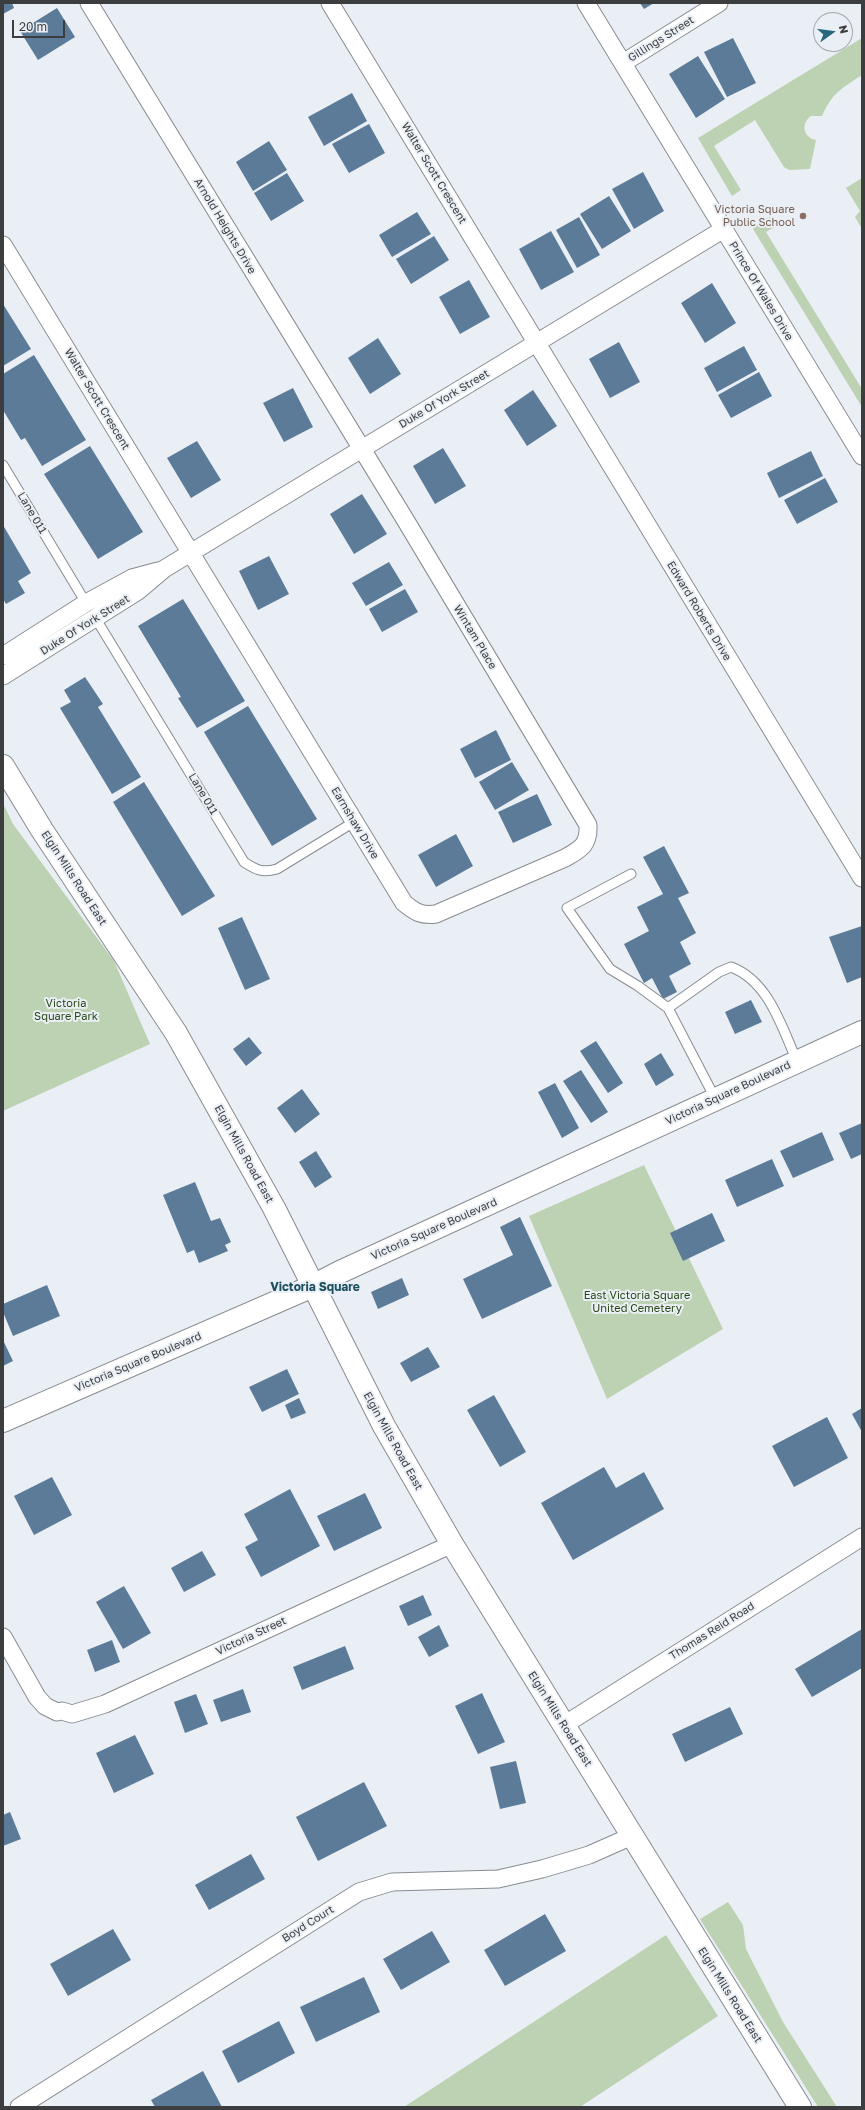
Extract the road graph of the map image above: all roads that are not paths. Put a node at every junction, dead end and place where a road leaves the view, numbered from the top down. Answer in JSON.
{"nodes":[{"id":1,"x":89,"y":3,"type":"edge"},
{"id":2,"x":330,"y":3,"type":"edge"},
{"id":3,"x":586,"y":3,"type":"edge"},
{"id":4,"x":719,"y":3,"type":"edge"},
{"id":5,"x":623,"y":63,"type":"junction"},
{"id":6,"x":724,"y":229,"type":"junction"},
{"id":7,"x":3,"y":245,"type":"edge"},
{"id":8,"x":537,"y":344,"type":"junction"},
{"id":9,"x":361,"y":450,"type":"junction"},
{"id":10,"x":862,"y":456,"type":"edge"},
{"id":11,"x":3,"y":465,"type":"edge"},
{"id":12,"x":191,"y":553,"type":"junction"},
{"id":13,"x":164,"y":569,"type":"junction"},
{"id":14,"x":86,"y":603,"type":"junction"},
{"id":15,"x":96,"y":619,"type":"junction"},
{"id":16,"x":3,"y":656,"type":"edge"},
{"id":17,"x":3,"y":676,"type":"edge"},
{"id":18,"x":3,"y":766,"type":"edge"},
{"id":19,"x":354,"y":822,"type":"junction"},
{"id":20,"x":588,"y":825,"type":"joint"},
{"id":21,"x":631,"y":874,"type":"dead end"},
{"id":22,"x":862,"y":878,"type":"edge"},
{"id":23,"x":668,"y":1008,"type":"junction"},
{"id":24,"x":862,"y":1032,"type":"edge"},
{"id":25,"x":797,"y":1061,"type":"junction"},
{"id":26,"x":715,"y":1098,"type":"junction"},
{"id":27,"x":313,"y":1286,"type":"junction"},
{"id":28,"x":3,"y":1421,"type":"edge"},
{"id":29,"x":862,"y":1537,"type":"edge"},
{"id":30,"x":452,"y":1544,"type":"junction"},
{"id":31,"x":3,"y":1637,"type":"edge"},
{"id":32,"x":564,"y":1725,"type":"junction"},
{"id":33,"x":632,"y":1836,"type":"junction"},
{"id":34,"x":19,"y":2107,"type":"edge"},
{"id":35,"x":800,"y":2107,"type":"edge"}],
"edges":[{"from":1,"to":9,"type":"street","name":"Arnold Heights Drive"},
{"from":2,"to":8,"type":"street","name":"Walter Scott Crescent"},
{"from":3,"to":5,"type":"street","name":"Prince Of Wales Drive"},
{"from":4,"to":5,"type":"street","name":"Gillings Street"},
{"from":5,"to":6,"type":"street","name":"Prince Of Wales Drive"},
{"from":6,"to":8,"type":"street","name":"Duke Of York Street"},
{"from":6,"to":10,"type":"street","name":"Prince Of Wales Drive"},
{"from":7,"to":12,"type":"street","name":"Walter Scott Crescent"},
{"from":8,"to":9,"type":"street","name":"Duke Of York Street"},
{"from":8,"to":22,"type":"street","name":"Edward Roberts Drive"},
{"from":9,"to":12,"type":"street","name":"Duke Of York Street"},
{"from":9,"to":20,"type":"street","name":"Wintam Place"},
{"from":11,"to":14,"type":"lane","name":"Lane 011"},
{"from":12,"to":13,"type":"street","name":"Duke Of York Street"},
{"from":12,"to":19,"type":"street","name":"Earnshaw Drive"},
{"from":13,"to":14,"type":"street","name":"Duke Of York Street"},
{"from":13,"to":15,"type":"street","name":"Duke Of York Street"},
{"from":14,"to":16,"type":"street","name":"Duke Of York Street"},
{"from":15,"to":17,"type":"street","name":"Duke Of York Street"},
{"from":15,"to":19,"type":"lane","name":"Lane 011"},
{"from":18,"to":27,"type":"main road","name":"Elgin Mills Road East"},
{"from":19,"to":20,"type":"street","name":"Earnshaw Drive"},
{"from":21,"to":23,"type":"lane"},
{"from":23,"to":25,"type":"lane"},
{"from":23,"to":26,"type":"lane"},
{"from":24,"to":25,"type":"main road","name":"Victoria Square Boulevard"},
{"from":25,"to":26,"type":"main road","name":"Victoria Square Boulevard"},
{"from":26,"to":27,"type":"main road","name":"Victoria Square Boulevard"},
{"from":27,"to":28,"type":"main road","name":"Victoria Square Boulevard"},
{"from":27,"to":30,"type":"main road","name":"Elgin Mills Road East"},
{"from":29,"to":32,"type":"street","name":"Thomas Reid Road"},
{"from":30,"to":31,"type":"street","name":"Victoria Street"},
{"from":30,"to":32,"type":"main road","name":"Elgin Mills Road East"},
{"from":32,"to":33,"type":"main road","name":"Elgin Mills Road East"},
{"from":33,"to":34,"type":"street","name":"Boyd Court"},
{"from":33,"to":35,"type":"main road","name":"Elgin Mills Road East"}]}
